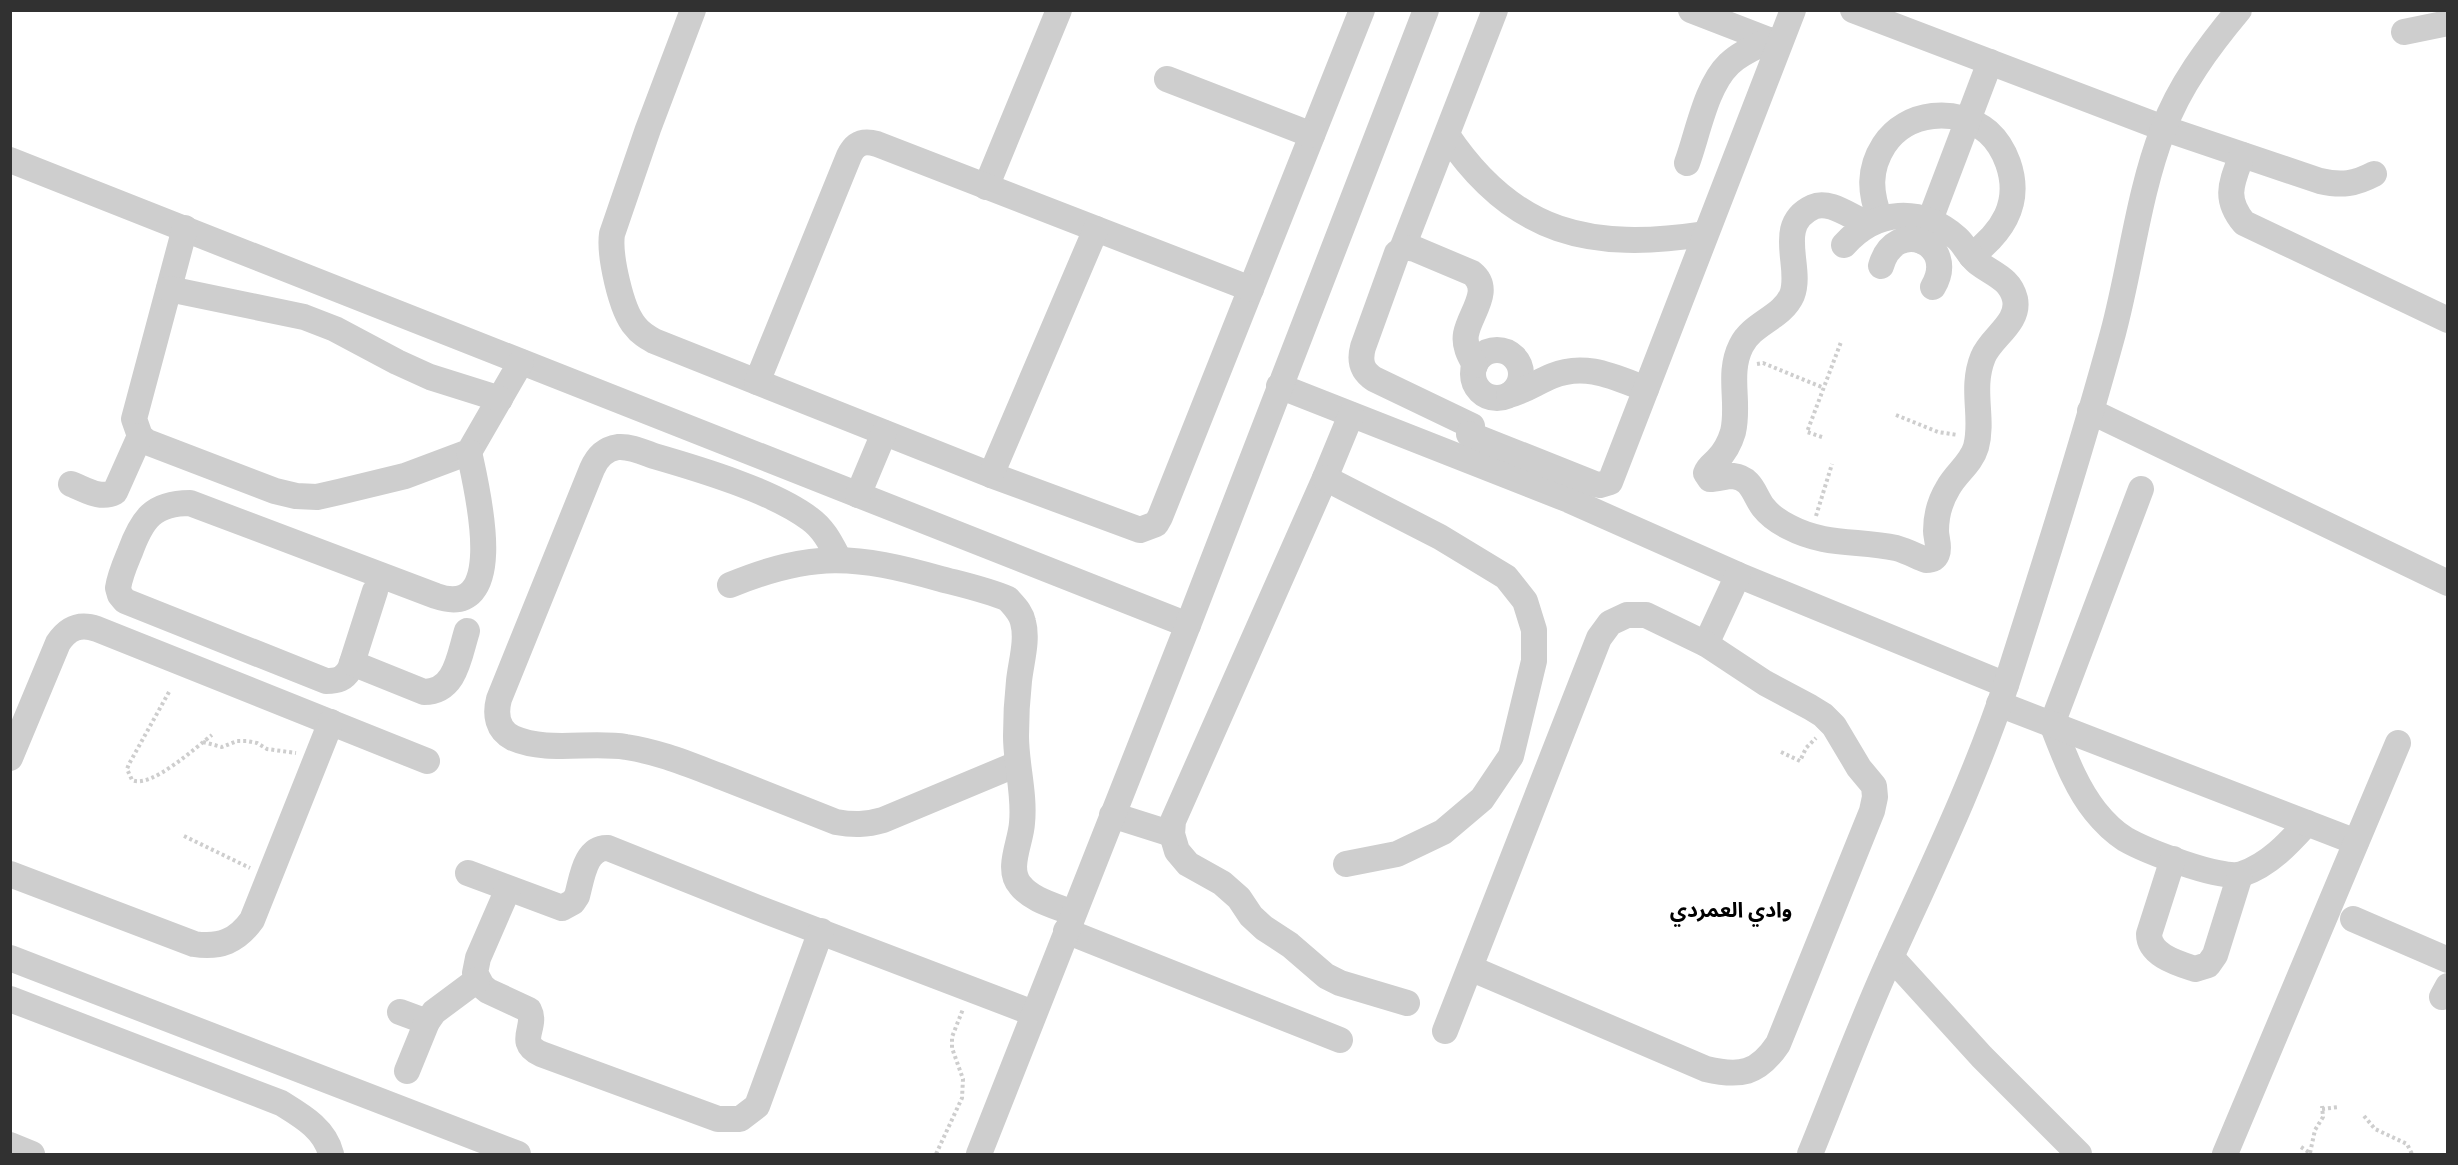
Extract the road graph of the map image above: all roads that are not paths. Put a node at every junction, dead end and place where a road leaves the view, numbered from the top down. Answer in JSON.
{"nodes":[{"id":1,"x":693,"y":10,"type":"edge"},
{"id":2,"x":1059,"y":10,"type":"edge"},
{"id":3,"x":1362,"y":10,"type":"edge"},
{"id":4,"x":1426,"y":10,"type":"edge"},
{"id":5,"x":1495,"y":10,"type":"edge"},
{"id":6,"x":1691,"y":10,"type":"edge"},
{"id":7,"x":1793,"y":10,"type":"edge"},
{"id":8,"x":1853,"y":10,"type":"edge"},
{"id":9,"x":2239,"y":10,"type":"edge"},
{"id":10,"x":2448,"y":23,"type":"edge"},
{"id":11,"x":2404,"y":32,"type":"dead end"},
{"id":12,"x":1775,"y":42,"type":"junction"},
{"id":13,"x":1990,"y":62,"type":"junction"},
{"id":14,"x":1167,"y":79,"type":"dead end"},
{"id":15,"x":1968,"y":120,"type":"junction"},
{"id":16,"x":2163,"y":129,"type":"junction"},
{"id":17,"x":1312,"y":135,"type":"junction"},
{"id":18,"x":1447,"y":135,"type":"junction"},
{"id":19,"x":2242,"y":155,"type":"junction"},
{"id":20,"x":10,"y":160,"type":"edge"},
{"id":21,"x":1687,"y":163,"type":"dead end"},
{"id":22,"x":2374,"y":174,"type":"dead end"},
{"id":23,"x":986,"y":187,"type":"junction"},
{"id":24,"x":1874,"y":221,"type":"junction"},
{"id":25,"x":185,"y":228,"type":"junction"},
{"id":26,"x":1096,"y":229,"type":"junction"},
{"id":27,"x":1926,"y":231,"type":"junction"},
{"id":28,"x":1705,"y":234,"type":"junction"},
{"id":29,"x":1844,"y":245,"type":"dead end"},
{"id":30,"x":1402,"y":249,"type":"junction"},
{"id":31,"x":1971,"y":256,"type":"junction"},
{"id":32,"x":1881,"y":266,"type":"dead end"},
{"id":33,"x":1933,"y":287,"type":"dead end"},
{"id":34,"x":169,"y":289,"type":"junction"},
{"id":35,"x":1251,"y":289,"type":"junction"},
{"id":36,"x":2448,"y":320,"type":"edge"},
{"id":37,"x":521,"y":362,"type":"junction"},
{"id":38,"x":1475,"y":365,"type":"junction"},
{"id":39,"x":757,"y":382,"type":"junction"},
{"id":40,"x":1279,"y":386,"type":"junction"},
{"id":41,"x":1646,"y":389,"type":"junction"},
{"id":42,"x":1497,"y":394,"type":"junction"},
{"id":43,"x":500,"y":399,"type":"junction"},
{"id":44,"x":2090,"y":411,"type":"junction"},
{"id":45,"x":1351,"y":415,"type":"junction"},
{"id":46,"x":1471,"y":430,"type":"junction"},
{"id":47,"x":884,"y":433,"type":"junction"},
{"id":48,"x":140,"y":436,"type":"junction"},
{"id":49,"x":469,"y":452,"type":"junction"},
{"id":50,"x":1460,"y":458,"type":"junction"},
{"id":51,"x":991,"y":475,"type":"junction"},
{"id":52,"x":1325,"y":478,"type":"junction"},
{"id":53,"x":71,"y":484,"type":"dead end"},
{"id":54,"x":2141,"y":489,"type":"dead end"},
{"id":55,"x":858,"y":495,"type":"junction"},
{"id":56,"x":839,"y":559,"type":"junction"},
{"id":57,"x":1738,"y":574,"type":"junction"},
{"id":58,"x":2448,"y":583,"type":"edge"},
{"id":59,"x":730,"y":585,"type":"dead end"},
{"id":60,"x":375,"y":591,"type":"dead end"},
{"id":61,"x":1188,"y":626,"type":"junction"},
{"id":62,"x":467,"y":632,"type":"dead end"},
{"id":63,"x":1706,"y":644,"type":"junction"},
{"id":64,"x":352,"y":663,"type":"junction"},
{"id":65,"x":2002,"y":694,"type":"junction"},
{"id":66,"x":331,"y":722,"type":"junction"},
{"id":67,"x":2052,"y":724,"type":"junction"},
{"id":68,"x":2398,"y":743,"type":"dead end"},
{"id":69,"x":10,"y":758,"type":"edge"},
{"id":70,"x":427,"y":761,"type":"dead end"},
{"id":71,"x":1017,"y":765,"type":"junction"},
{"id":72,"x":1112,"y":815,"type":"junction"},
{"id":73,"x":2307,"y":823,"type":"junction"},
{"id":74,"x":1172,"y":834,"type":"junction"},
{"id":75,"x":2356,"y":842,"type":"junction"},
{"id":76,"x":2174,"y":859,"type":"junction"},
{"id":77,"x":1346,"y":864,"type":"dead end"},
{"id":78,"x":468,"y":873,"type":"dead end"},
{"id":79,"x":10,"y":874,"type":"edge"},
{"id":80,"x":2240,"y":875,"type":"junction"},
{"id":81,"x":508,"y":889,"type":"junction"},
{"id":82,"x":2353,"y":918,"type":"dead end"},
{"id":83,"x":1069,"y":922,"type":"junction"},
{"id":84,"x":821,"y":931,"type":"junction"},
{"id":85,"x":1891,"y":957,"type":"junction"},
{"id":86,"x":10,"y":958,"type":"edge"},
{"id":87,"x":2448,"y":960,"type":"edge"},
{"id":88,"x":1470,"y":968,"type":"junction"},
{"id":89,"x":477,"y":980,"type":"junction"},
{"id":90,"x":10,"y":999,"type":"edge"},
{"id":91,"x":1407,"y":1003,"type":"dead end"},
{"id":92,"x":400,"y":1012,"type":"dead end"},
{"id":93,"x":1034,"y":1013,"type":"junction"},
{"id":94,"x":427,"y":1022,"type":"junction"},
{"id":95,"x":1445,"y":1031,"type":"dead end"},
{"id":96,"x":1340,"y":1040,"type":"dead end"},
{"id":97,"x":407,"y":1071,"type":"dead end"},
{"id":98,"x":10,"y":1145,"type":"edge"},
{"id":99,"x":32,"y":1155,"type":"edge"},
{"id":100,"x":331,"y":1155,"type":"edge"},
{"id":101,"x":518,"y":1155,"type":"edge"},
{"id":102,"x":979,"y":1155,"type":"edge"},
{"id":103,"x":1810,"y":1155,"type":"edge"},
{"id":104,"x":2079,"y":1155,"type":"edge"},
{"id":105,"x":2225,"y":1155,"type":"edge"}],
"edges":[{"from":1,"to":39,"type":"street"},
{"from":2,"to":23,"type":"street"},
{"from":3,"to":17,"type":"street"},
{"from":4,"to":40,"type":"street"},
{"from":5,"to":18,"type":"street"},
{"from":6,"to":12,"type":"street"},
{"from":7,"to":12,"type":"street"},
{"from":8,"to":13,"type":"street"},
{"from":9,"to":16,"type":"street"},
{"from":10,"to":11,"type":"street"},
{"from":12,"to":21,"type":"street"},
{"from":12,"to":28,"type":"street"},
{"from":13,"to":15,"type":"street"},
{"from":13,"to":16,"type":"street"},
{"from":14,"to":17,"type":"street"},
{"from":15,"to":24,"type":"street"},
{"from":15,"to":27,"type":"street"},
{"from":15,"to":31,"type":"street"},
{"from":16,"to":19,"type":"street"},
{"from":16,"to":44,"type":"street"},
{"from":17,"to":35,"type":"street"},
{"from":18,"to":28,"type":"street"},
{"from":18,"to":30,"type":"street"},
{"from":19,"to":22,"type":"street"},
{"from":19,"to":36,"type":"street"},
{"from":20,"to":25,"type":"street"},
{"from":23,"to":26,"type":"street"},
{"from":23,"to":39,"type":"street"},
{"from":24,"to":27,"type":"street"},
{"from":24,"to":29,"type":"street"},
{"from":24,"to":31,"type":"street"},
{"from":25,"to":34,"type":"street"},
{"from":25,"to":37,"type":"street"},
{"from":26,"to":35,"type":"street"},
{"from":26,"to":51,"type":"street"},
{"from":27,"to":31,"type":"street"},
{"from":27,"to":32,"type":"street"},
{"from":27,"to":33,"type":"street"},
{"from":28,"to":41,"type":"street"},
{"from":30,"to":38,"type":"street"},
{"from":30,"to":46,"type":"street"},
{"from":34,"to":43,"type":"street"},
{"from":34,"to":48,"type":"street"},
{"from":35,"to":51,"type":"street"},
{"from":37,"to":43,"type":"street"},
{"from":37,"to":55,"type":"street"},
{"from":38,"to":42,"type":"street"},
{"from":38,"to":42,"type":"street"},
{"from":39,"to":47,"type":"street"},
{"from":40,"to":45,"type":"street"},
{"from":40,"to":61,"type":"street"},
{"from":41,"to":42,"type":"street"},
{"from":41,"to":46,"type":"street"},
{"from":42,"to":46,"type":"street"},
{"from":43,"to":49,"type":"street"},
{"from":44,"to":58,"type":"street"},
{"from":44,"to":65,"type":"street"},
{"from":45,"to":50,"type":"street"},
{"from":45,"to":52,"type":"street"},
{"from":46,"to":50,"type":"street"},
{"from":47,"to":51,"type":"street"},
{"from":47,"to":55,"type":"street"},
{"from":48,"to":49,"type":"street"},
{"from":48,"to":53,"type":"street"},
{"from":49,"to":64,"type":"street"},
{"from":50,"to":57,"type":"street"},
{"from":52,"to":74,"type":"street"},
{"from":52,"to":77,"type":"street"},
{"from":54,"to":67,"type":"street"},
{"from":55,"to":61,"type":"street"},
{"from":56,"to":59,"type":"street"},
{"from":56,"to":71,"type":"street"},
{"from":56,"to":71,"type":"street"},
{"from":57,"to":63,"type":"street"},
{"from":57,"to":65,"type":"street"},
{"from":60,"to":64,"type":"street"},
{"from":61,"to":72,"type":"street"},
{"from":62,"to":64,"type":"street"},
{"from":63,"to":88,"type":"street"},
{"from":63,"to":88,"type":"street"},
{"from":65,"to":67,"type":"street"},
{"from":65,"to":85,"type":"street"},
{"from":66,"to":69,"type":"street"},
{"from":66,"to":70,"type":"street"},
{"from":66,"to":79,"type":"street"},
{"from":67,"to":73,"type":"street"},
{"from":67,"to":76,"type":"street"},
{"from":68,"to":75,"type":"street"},
{"from":71,"to":83,"type":"street"},
{"from":72,"to":74,"type":"street"},
{"from":72,"to":83,"type":"street"},
{"from":73,"to":75,"type":"street"},
{"from":73,"to":80,"type":"street"},
{"from":74,"to":91,"type":"street"},
{"from":75,"to":105,"type":"street"},
{"from":76,"to":80,"type":"street"},
{"from":76,"to":80,"type":"street"},
{"from":78,"to":81,"type":"street"},
{"from":81,"to":84,"type":"street"},
{"from":81,"to":89,"type":"street"},
{"from":82,"to":87,"type":"street"},
{"from":83,"to":93,"type":"street"},
{"from":83,"to":96,"type":"street"},
{"from":84,"to":89,"type":"street"},
{"from":84,"to":93,"type":"street"},
{"from":85,"to":103,"type":"street"},
{"from":85,"to":104,"type":"street"},
{"from":86,"to":101,"type":"street"},
{"from":88,"to":95,"type":"street"},
{"from":89,"to":94,"type":"street"},
{"from":90,"to":100,"type":"street"},
{"from":92,"to":94,"type":"street"},
{"from":93,"to":102,"type":"street"},
{"from":94,"to":97,"type":"street"},
{"from":98,"to":99,"type":"street"}]}
